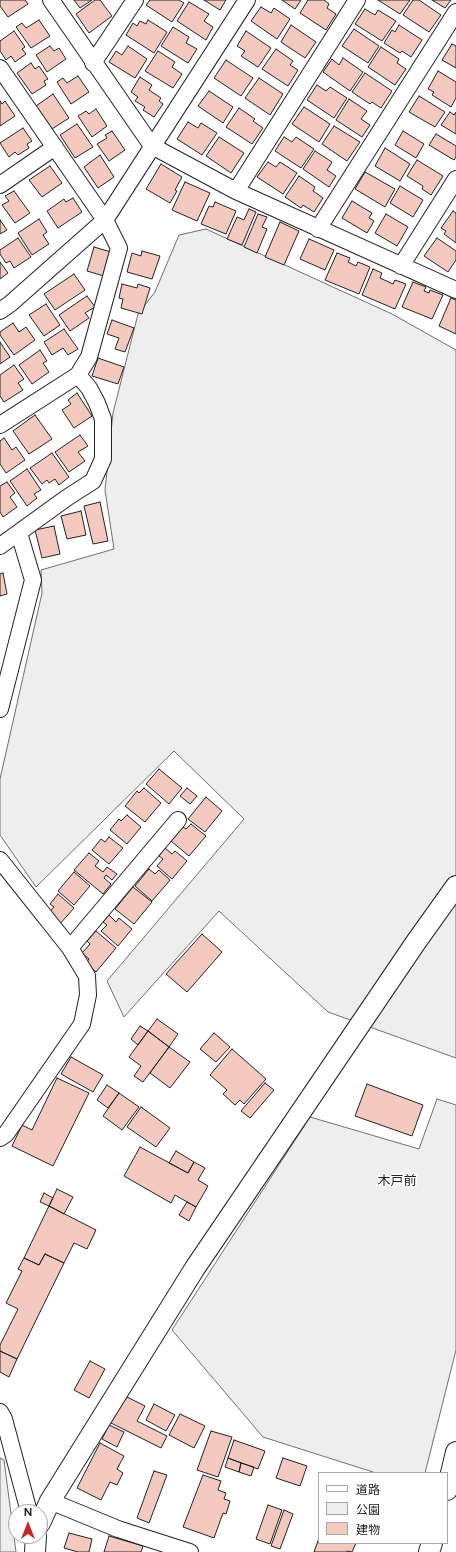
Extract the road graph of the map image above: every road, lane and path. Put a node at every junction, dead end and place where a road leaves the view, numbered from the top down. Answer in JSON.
{"nodes":[{"id":1,"x":51,"y":0,"type":"edge"},
{"id":2,"x":135,"y":0,"type":"edge"},
{"id":3,"x":247,"y":0,"type":"edge"},
{"id":4,"x":356,"y":0,"type":"edge"},
{"id":5,"x":456,"y":12,"type":"edge"},
{"id":6,"x":93,"y":63,"type":"junction"},
{"id":7,"x":0,"y":68,"type":"edge"},
{"id":8,"x":5,"y":85,"type":"edge"},
{"id":9,"x":152,"y":146,"type":"junction"},
{"id":10,"x":55,"y":147,"type":"junction"},
{"id":11,"x":456,"y":179,"type":"edge"},
{"id":12,"x":0,"y":185,"type":"edge"},
{"id":13,"x":236,"y":191,"type":"junction"},
{"id":14,"x":105,"y":220,"type":"junction"},
{"id":15,"x":318,"y":229,"type":"junction"},
{"id":16,"x":401,"y":266,"type":"junction"},
{"id":17,"x":456,"y":290,"type":"edge"},
{"id":18,"x":0,"y":311,"type":"edge"},
{"id":19,"x":78,"y":375,"type":"junction"},
{"id":20,"x":0,"y":425,"type":"edge"},
{"id":21,"x":19,"y":533,"type":"junction"},
{"id":22,"x":0,"y":546,"type":"edge"},
{"id":23,"x":0,"y":709,"type":"edge"},
{"id":24,"x":178,"y":820,"type":"dead end"},
{"id":25,"x":0,"y":860,"type":"edge"},
{"id":26,"x":456,"y":886,"type":"edge"},
{"id":27,"x":70,"y":948,"type":"junction"},
{"id":28,"x":0,"y":1138,"type":"edge"},
{"id":29,"x":0,"y":1412,"type":"edge"},
{"id":30,"x":456,"y":1452,"type":"edge"},
{"id":31,"x":448,"y":1486,"type":"edge"},
{"id":32,"x":50,"y":1501,"type":"junction"},
{"id":33,"x":27,"y":1504,"type":"edge"},
{"id":34,"x":48,"y":1505,"type":"edge"},
{"id":35,"x":190,"y":1552,"type":"edge"}],
"edges":[{"from":1,"to":6,"type":"street"},
{"from":2,"to":6,"type":"street"},
{"from":3,"to":9,"type":"street"},
{"from":4,"to":13,"type":"street"},
{"from":5,"to":15,"type":"street"},
{"from":6,"to":9,"type":"street"},
{"from":7,"to":8,"type":"street"},
{"from":8,"to":10,"type":"street"},
{"from":9,"to":13,"type":"street"},
{"from":9,"to":14,"type":"street"},
{"from":10,"to":12,"type":"street"},
{"from":10,"to":14,"type":"street"},
{"from":11,"to":16,"type":"street"},
{"from":13,"to":15,"type":"street"},
{"from":14,"to":18,"type":"street"},
{"from":14,"to":19,"type":"street"},
{"from":15,"to":16,"type":"street"},
{"from":16,"to":17,"type":"street"},
{"from":19,"to":20,"type":"street"},
{"from":19,"to":21,"type":"street"},
{"from":21,"to":22,"type":"street"},
{"from":21,"to":23,"type":"street"},
{"from":24,"to":27,"type":"street"},
{"from":25,"to":27,"type":"street"},
{"from":26,"to":32,"type":"street"},
{"from":27,"to":28,"type":"street"},
{"from":29,"to":33,"type":"street"},
{"from":30,"to":31,"type":"street"},
{"from":32,"to":34,"type":"street"},
{"from":32,"to":35,"type":"street"}]}
